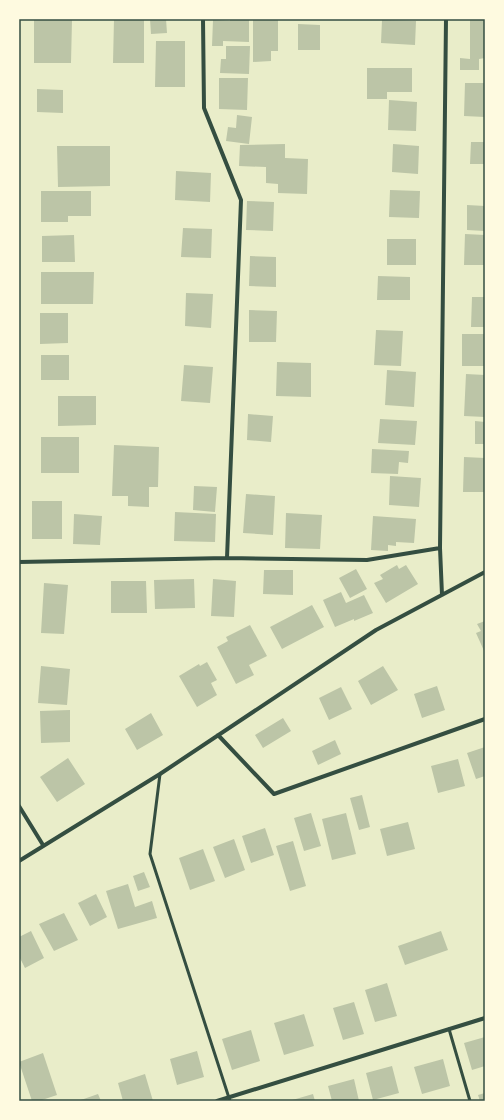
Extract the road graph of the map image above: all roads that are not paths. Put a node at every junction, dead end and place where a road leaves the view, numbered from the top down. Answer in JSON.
{"nodes":[{"id":1,"x":203,"y":19,"type":"edge"},
{"id":2,"x":446,"y":19,"type":"edge"},
{"id":3,"x":440,"y":548,"type":"junction"},
{"id":4,"x":227,"y":558,"type":"junction"},
{"id":5,"x":19,"y":562,"type":"edge"},
{"id":6,"x":485,"y":572,"type":"edge"},
{"id":7,"x":442,"y":595,"type":"junction"},
{"id":8,"x":485,"y":719,"type":"edge"},
{"id":9,"x":218,"y":734,"type":"junction"},
{"id":10,"x":160,"y":774,"type":"junction"},
{"id":11,"x":19,"y":806,"type":"edge"},
{"id":12,"x":43,"y":845,"type":"junction"},
{"id":13,"x":19,"y":861,"type":"edge"},
{"id":14,"x":485,"y":1018,"type":"edge"},
{"id":15,"x":449,"y":1030,"type":"junction"},
{"id":16,"x":230,"y":1099,"type":"edge"},
{"id":17,"x":217,"y":1101,"type":"edge"},
{"id":18,"x":470,"y":1101,"type":"edge"}],
"edges":[{"from":1,"to":4,"type":"street"},
{"from":2,"to":3,"type":"street"},
{"from":3,"to":4,"type":"street"},
{"from":3,"to":7,"type":"street"},
{"from":4,"to":5,"type":"street"},
{"from":6,"to":7,"type":"street"},
{"from":7,"to":9,"type":"street"},
{"from":8,"to":9,"type":"street"},
{"from":9,"to":10,"type":"street"},
{"from":10,"to":12,"type":"street"},
{"from":10,"to":16,"type":"lane"},
{"from":11,"to":12,"type":"street"},
{"from":12,"to":13,"type":"street"},
{"from":14,"to":15,"type":"street"},
{"from":15,"to":16,"type":"street"},
{"from":15,"to":18,"type":"lane"},
{"from":16,"to":17,"type":"street"}]}
